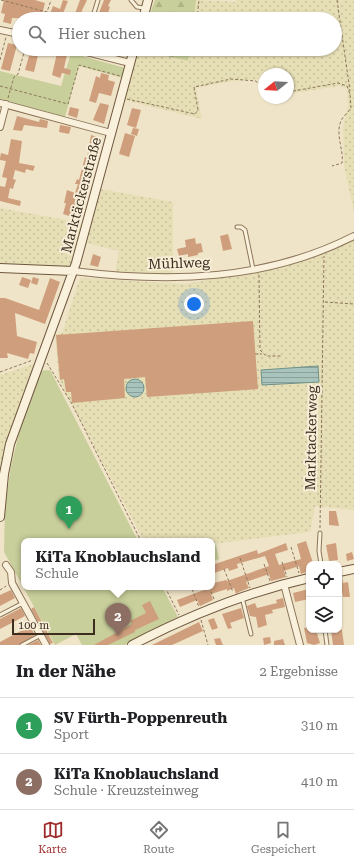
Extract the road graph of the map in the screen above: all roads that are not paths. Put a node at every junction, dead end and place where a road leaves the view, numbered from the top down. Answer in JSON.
{"nodes":[{"id":1,"x":98,"y":0,"type":"edge"},
{"id":2,"x":131,"y":0,"type":"edge"},
{"id":3,"x":148,"y":0,"type":"edge"},
{"id":4,"x":146,"y":9,"type":"junction"},
{"id":5,"x":94,"y":12,"type":"edge"},
{"id":6,"x":145,"y":12,"type":"edge"},
{"id":7,"x":0,"y":30,"type":"edge"},
{"id":8,"x":12,"y":33,"type":"edge"},
{"id":9,"x":102,"y":56,"type":"edge"},
{"id":10,"x":132,"y":56,"type":"edge"},
{"id":11,"x":130,"y":63,"type":"junction"},
{"id":12,"x":3,"y":104,"type":"edge"},
{"id":13,"x":0,"y":128,"type":"edge"},
{"id":14,"x":111,"y":133,"type":"junction"},
{"id":15,"x":237,"y":227,"type":"dead end"},
{"id":16,"x":354,"y":236,"type":"edge"},
{"id":17,"x":0,"y":268,"type":"edge"},
{"id":18,"x":256,"y":269,"type":"junction"},
{"id":19,"x":73,"y":271,"type":"junction"},
{"id":20,"x":0,"y":517,"type":"edge"},
{"id":21,"x":320,"y":533,"type":"road end"},
{"id":22,"x":321,"y":561,"type":"edge"},
{"id":23,"x":6,"y":564,"type":"dead end"},
{"id":24,"x":354,"y":569,"type":"edge"},
{"id":25,"x":342,"y":571,"type":"edge"},
{"id":26,"x":305,"y":579,"type":"edge"},
{"id":27,"x":286,"y":584,"type":"junction"},
{"id":28,"x":239,"y":598,"type":"junction"},
{"id":29,"x":23,"y":603,"type":"junction"},
{"id":30,"x":0,"y":615,"type":"edge"},
{"id":31,"x":325,"y":633,"type":"edge"},
{"id":32,"x":251,"y":634,"type":"dead end"},
{"id":33,"x":41,"y":635,"type":"junction"},
{"id":34,"x":22,"y":645,"type":"edge"},
{"id":35,"x":46,"y":645,"type":"edge"},
{"id":36,"x":132,"y":645,"type":"edge"},
{"id":37,"x":300,"y":645,"type":"edge"},
{"id":38,"x":327,"y":645,"type":"edge"}],
"edges":[{"from":1,"to":5,"type":"lane"},
{"from":2,"to":4,"type":"lane"},
{"from":3,"to":4,"type":"street"},
{"from":4,"to":6,"type":"street"},
{"from":7,"to":8,"type":"street"},
{"from":9,"to":11,"type":"street"},
{"from":10,"to":11,"type":"street","name":"Marktäckerstraße"},
{"from":11,"to":14,"type":"street","name":"Marktäckerstraße"},
{"from":12,"to":13,"type":"street"},
{"from":12,"to":14,"type":"street"},
{"from":14,"to":19,"type":"street","name":"Marktäckerstraße"},
{"from":15,"to":18,"type":"lane"},
{"from":16,"to":18,"type":"street","name":"Mühlweg"},
{"from":17,"to":19,"type":"street","name":"Mühlweg"},
{"from":18,"to":19,"type":"street","name":"Mühlweg"},
{"from":19,"to":20,"type":"street","name":"Marktäckerstraße"},
{"from":21,"to":22,"type":"lane"},
{"from":23,"to":29,"type":"street"},
{"from":24,"to":25,"type":"street"},
{"from":26,"to":27,"type":"street"},
{"from":27,"to":28,"type":"street"},
{"from":27,"to":37,"type":"street"},
{"from":28,"to":32,"type":"lane"},
{"from":28,"to":36,"type":"street"},
{"from":29,"to":30,"type":"lane"},
{"from":29,"to":33,"type":"street"},
{"from":31,"to":38,"type":"lane"},
{"from":33,"to":34,"type":"lane"},
{"from":33,"to":35,"type":"street"}]}
